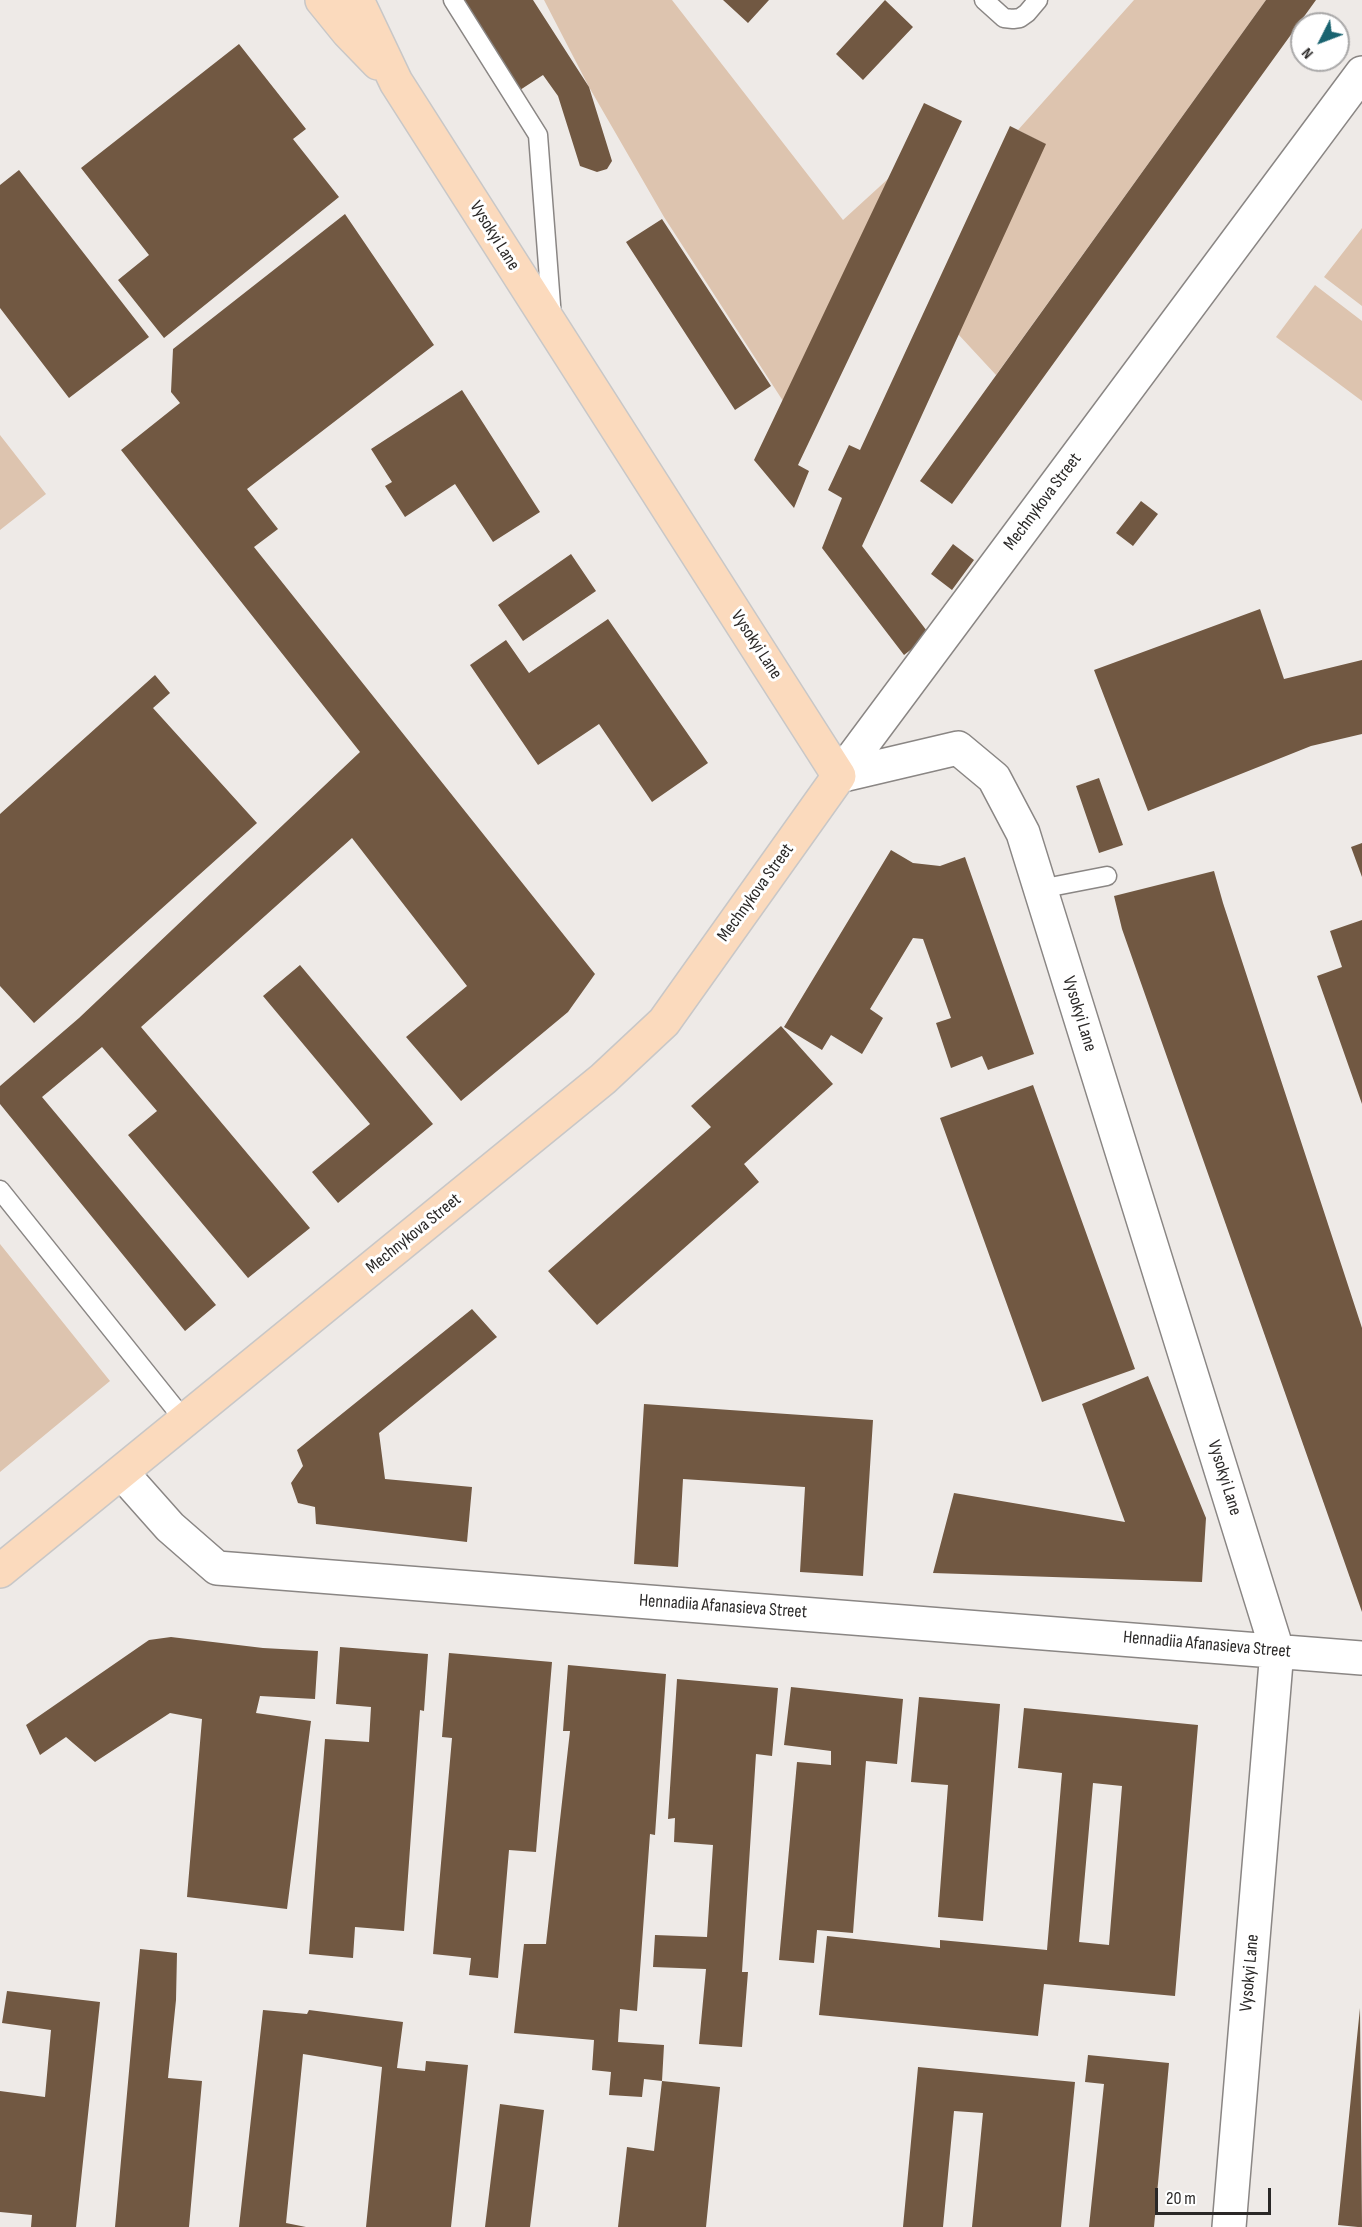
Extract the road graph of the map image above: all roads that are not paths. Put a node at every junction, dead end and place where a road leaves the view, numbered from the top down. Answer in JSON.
{"nodes":[{"id":1,"x":322,"y":0,"type":"edge"},
{"id":2,"x":357,"y":0,"type":"edge"},
{"id":3,"x":453,"y":0,"type":"edge"},
{"id":4,"x":984,"y":0,"type":"edge"},
{"id":5,"x":1038,"y":0,"type":"edge"},
{"id":6,"x":1362,"y":73,"type":"edge"},
{"id":7,"x":396,"y":81,"type":"junction"},
{"id":8,"x":553,"y":328,"type":"junction"},
{"id":9,"x":839,"y":776,"type":"junction"},
{"id":10,"x":1107,"y":876,"type":"dead end"},
{"id":11,"x":1040,"y":889,"type":"junction"},
{"id":12,"x":0,"y":1190,"type":"edge"},
{"id":13,"x":185,"y":1421,"type":"junction"},
{"id":14,"x":122,"y":1473,"type":"junction"},
{"id":15,"x":0,"y":1571,"type":"edge"},
{"id":16,"x":1277,"y":1650,"type":"junction"},
{"id":17,"x":1362,"y":1658,"type":"edge"},
{"id":18,"x":1229,"y":2227,"type":"edge"}],
"edges":[{"from":1,"to":7,"type":"main road","name":"Vysokyi Lane"},
{"from":2,"to":7,"type":"main road","name":"Vysokyi Lane"},
{"from":3,"to":8,"type":"lane"},
{"from":4,"to":5,"type":"lane"},
{"from":6,"to":9,"type":"street","name":"Mechnykova Street"},
{"from":7,"to":8,"type":"main road","name":"Vysokyi Lane"},
{"from":8,"to":9,"type":"main road","name":"Vysokyi Lane"},
{"from":9,"to":11,"type":"street","name":"Vysokyi Lane"},
{"from":9,"to":13,"type":"main road","name":"Mechnykova Street"},
{"from":10,"to":11,"type":"lane"},
{"from":11,"to":16,"type":"street","name":"Vysokyi Lane"},
{"from":12,"to":13,"type":"lane"},
{"from":13,"to":14,"type":"main road","name":"Mechnykova Street"},
{"from":14,"to":15,"type":"main road","name":"Mechnykova Street"},
{"from":14,"to":16,"type":"street","name":"Hennadiia Afanasieva Street"},
{"from":16,"to":17,"type":"street","name":"Hennadiia Afanasieva Street"},
{"from":16,"to":18,"type":"street","name":"Vysokyi Lane"}]}
